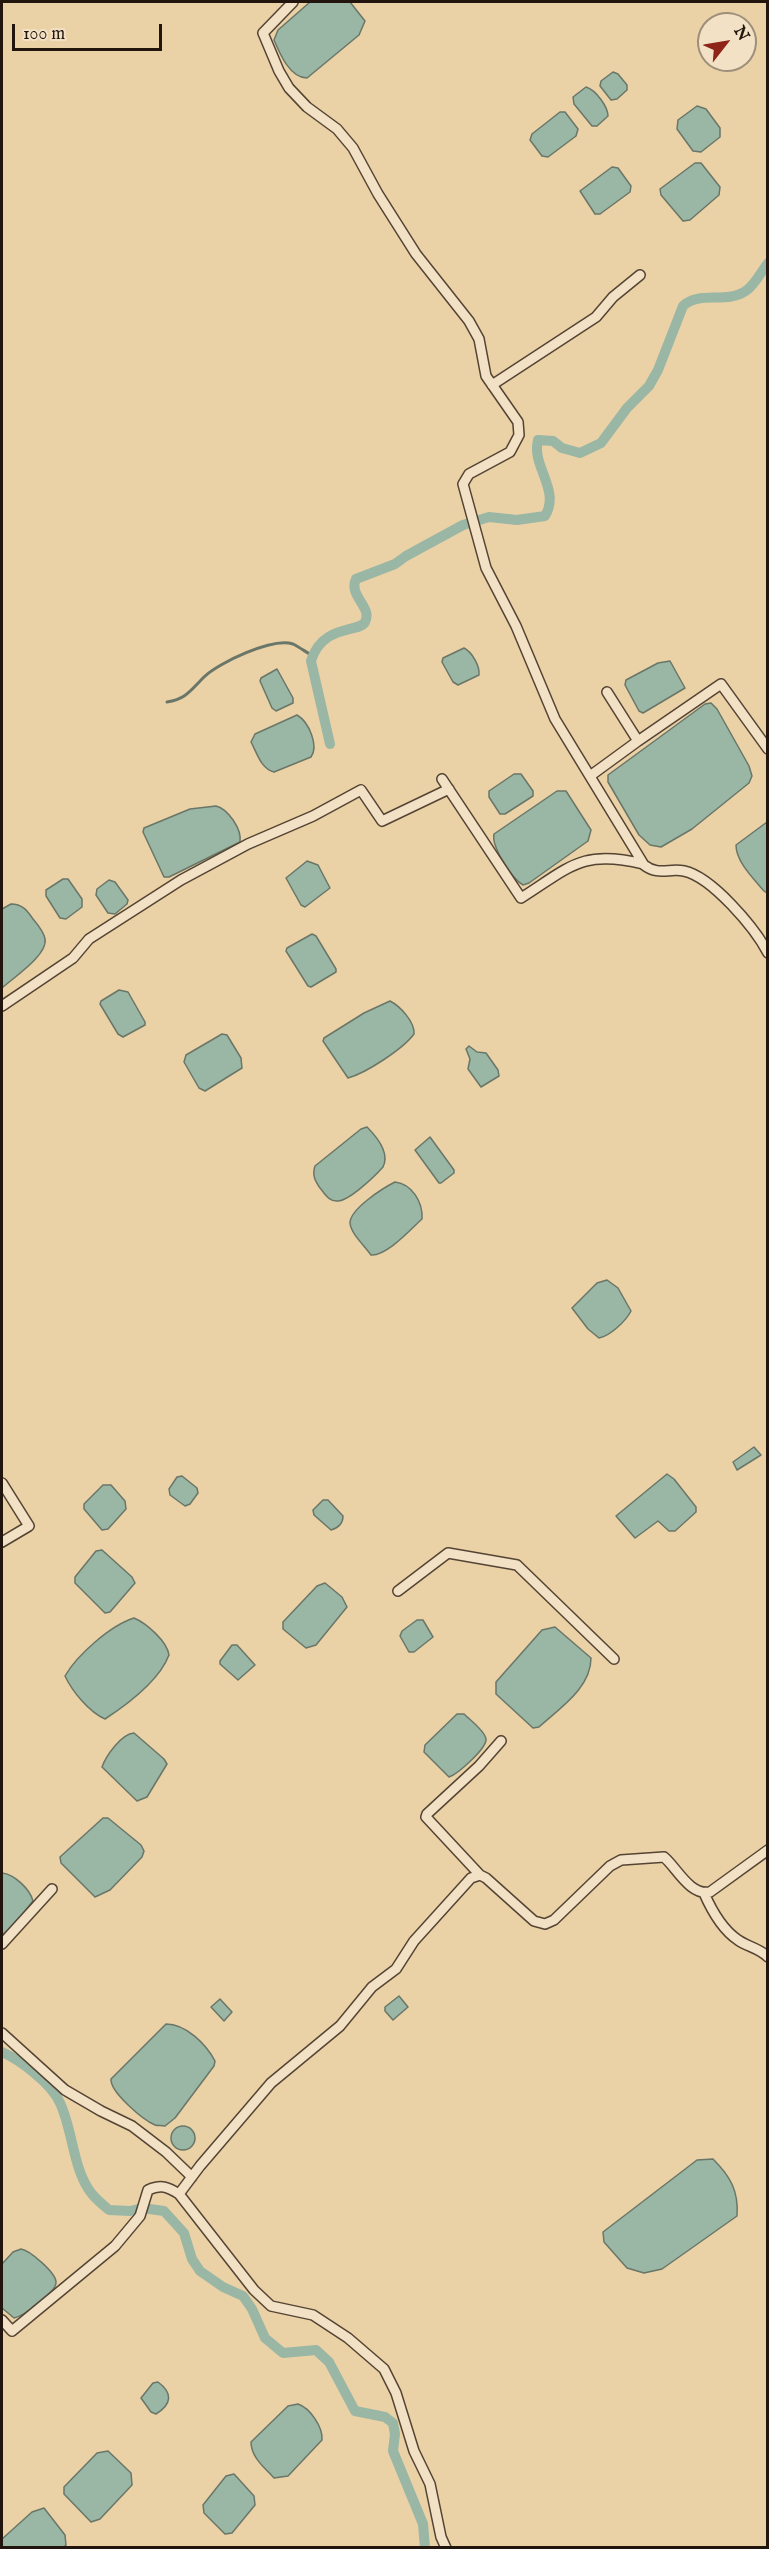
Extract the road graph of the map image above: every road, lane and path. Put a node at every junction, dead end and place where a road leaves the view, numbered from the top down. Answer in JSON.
{"nodes":[{"id":1,"x":293,"y":2,"type":"edge"},
{"id":2,"x":640,"y":274,"type":"dead end"},
{"id":3,"x":492,"y":385,"type":"junction"},
{"id":4,"x":607,"y":692,"type":"dead end"},
{"id":5,"x":639,"y":741,"type":"junction"},
{"id":6,"x":768,"y":749,"type":"edge"},
{"id":7,"x":590,"y":776,"type":"junction"},
{"id":8,"x":442,"y":779,"type":"dead end"},
{"id":9,"x":448,"y":789,"type":"junction"},
{"id":10,"x":643,"y":864,"type":"junction"},
{"id":11,"x":768,"y":953,"type":"edge"},
{"id":12,"x":2,"y":1006,"type":"edge"},
{"id":13,"x":2,"y":1483,"type":"edge"},
{"id":14,"x":2,"y":1542,"type":"edge"},
{"id":15,"x":398,"y":1591,"type":"dead end"},
{"id":16,"x":614,"y":1659,"type":"dead end"},
{"id":17,"x":501,"y":1741,"type":"dead end"},
{"id":18,"x":768,"y":1850,"type":"edge"},
{"id":19,"x":480,"y":1875,"type":"junction"},
{"id":20,"x":52,"y":1888,"type":"dead end"},
{"id":21,"x":704,"y":1893,"type":"junction"},
{"id":22,"x":2,"y":1944,"type":"edge"},
{"id":23,"x":768,"y":1957,"type":"edge"},
{"id":24,"x":2,"y":2033,"type":"edge"},
{"id":25,"x":192,"y":2177,"type":"junction"},
{"id":26,"x":179,"y":2194,"type":"junction"},
{"id":27,"x":2,"y":2320,"type":"edge"},
{"id":28,"x":446,"y":2547,"type":"edge"}],
"edges":[{"from":1,"to":3,"type":"street"},
{"from":2,"to":3,"type":"street"},
{"from":3,"to":7,"type":"street"},
{"from":4,"to":5,"type":"street"},
{"from":5,"to":6,"type":"street"},
{"from":5,"to":7,"type":"street"},
{"from":7,"to":10,"type":"street"},
{"from":8,"to":9,"type":"street"},
{"from":9,"to":10,"type":"street"},
{"from":9,"to":12,"type":"street"},
{"from":10,"to":11,"type":"street"},
{"from":13,"to":14,"type":"street"},
{"from":15,"to":16,"type":"street"},
{"from":17,"to":19,"type":"street"},
{"from":18,"to":21,"type":"street"},
{"from":19,"to":21,"type":"street"},
{"from":19,"to":25,"type":"street"},
{"from":20,"to":22,"type":"street"},
{"from":21,"to":23,"type":"street"},
{"from":24,"to":25,"type":"street"},
{"from":25,"to":26,"type":"street"},
{"from":26,"to":27,"type":"street"},
{"from":26,"to":28,"type":"street"}]}
